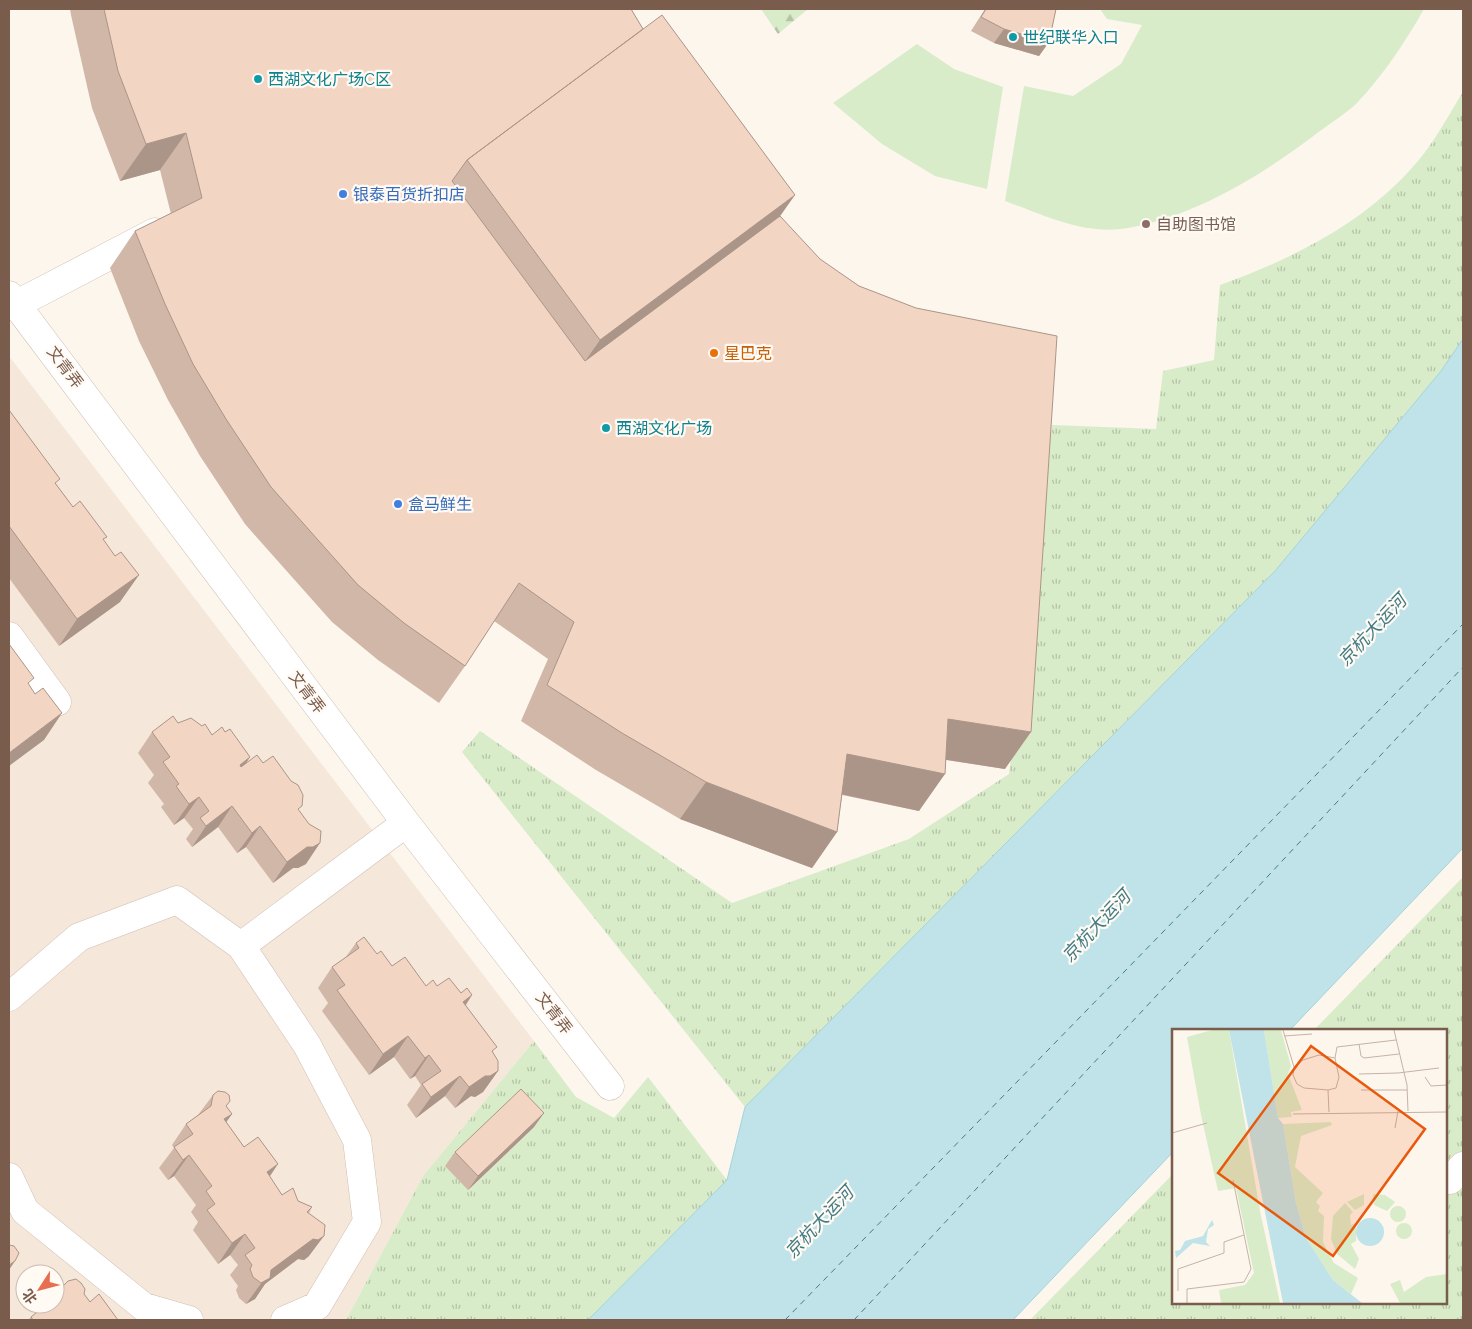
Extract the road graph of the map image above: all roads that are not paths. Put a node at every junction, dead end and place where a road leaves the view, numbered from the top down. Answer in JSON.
{"nodes":[{"id":1,"x":155,"y":232,"type":"edge"},
{"id":2,"x":13,"y":299,"type":"edge"},
{"id":3,"x":9,"y":636,"type":"edge"},
{"id":4,"x":57,"y":702,"type":"dead end"},
{"id":5,"x":406,"y":824,"type":"junction"},
{"id":6,"x":241,"y":946,"type":"junction"},
{"id":7,"x":9,"y":997,"type":"edge"},
{"id":8,"x":610,"y":1086,"type":"dead end"},
{"id":9,"x":9,"y":1177,"type":"edge"},
{"id":10,"x":189,"y":1320,"type":"edge"},
{"id":11,"x":285,"y":1320,"type":"edge"}],
"edges":[{"from":1,"to":2,"type":"street"},
{"from":2,"to":5,"type":"street","name":"文青弄"},
{"from":3,"to":4,"type":"street"},
{"from":5,"to":6,"type":"street"},
{"from":5,"to":8,"type":"street","name":"文青弄"},
{"from":6,"to":7,"type":"street"},
{"from":6,"to":11,"type":"street"},
{"from":9,"to":10,"type":"street"}]}
